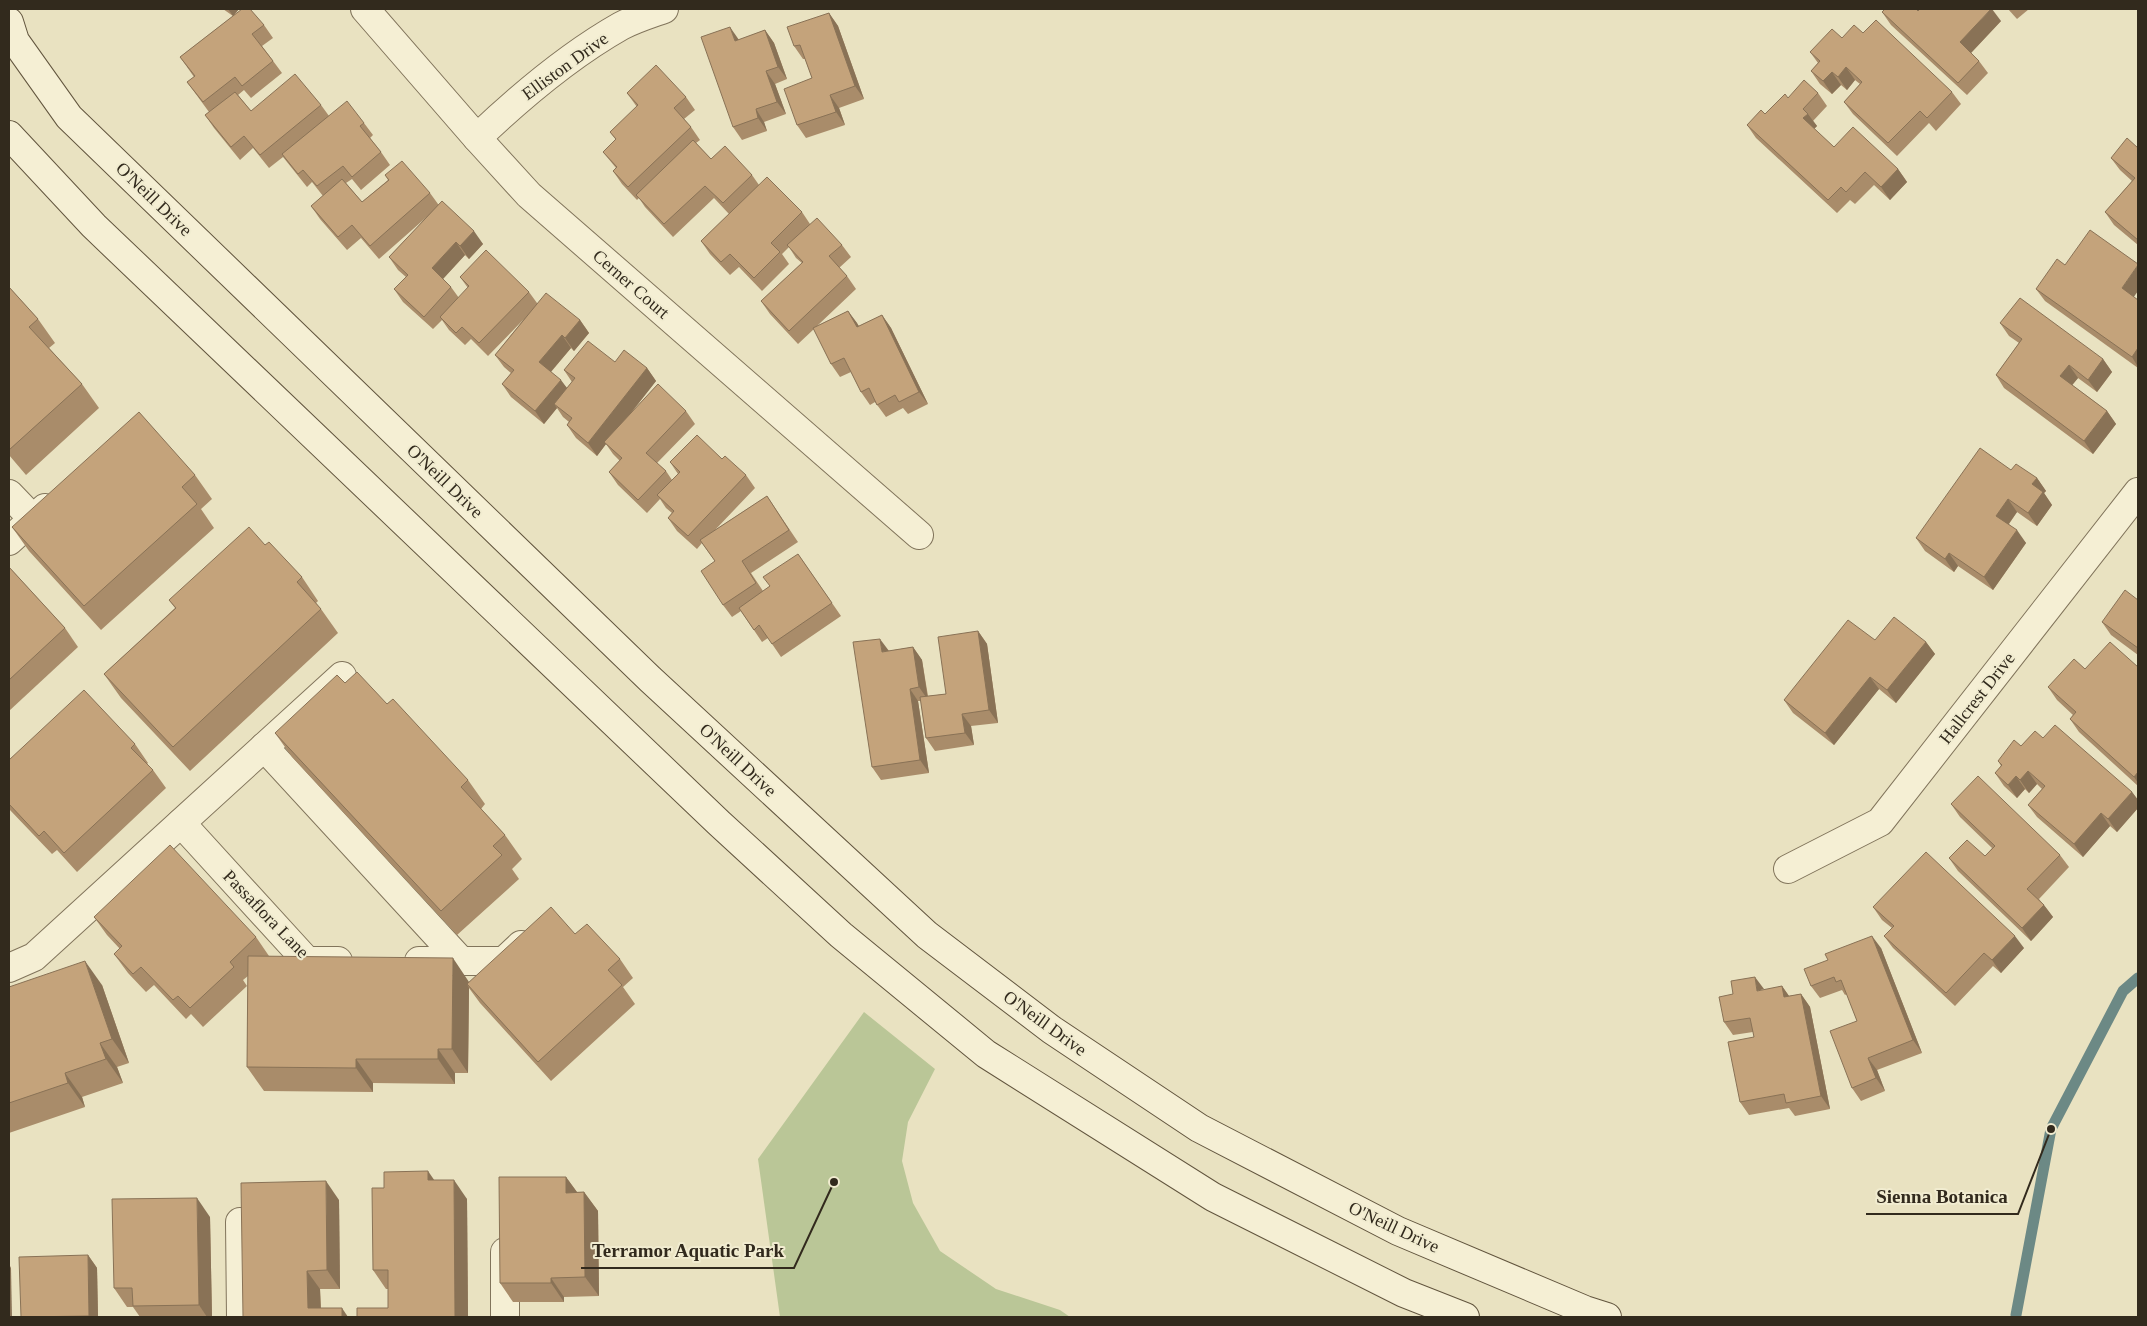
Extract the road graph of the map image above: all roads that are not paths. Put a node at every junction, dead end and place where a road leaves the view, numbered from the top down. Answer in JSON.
{"nodes":[{"id":1,"x":365,"y":9,"type":"edge"},
{"id":2,"x":664,"y":9,"type":"edge"},
{"id":3,"x":9,"y":22,"type":"edge"},
{"id":4,"x":9,"y":135,"type":"edge"},
{"id":5,"x":477,"y":138,"type":"junction"},
{"id":6,"x":2138,"y":492,"type":"edge"},
{"id":7,"x":9,"y":494,"type":"edge"},
{"id":8,"x":61,"y":494,"type":"edge"},
{"id":9,"x":33,"y":519,"type":"junction"},
{"id":10,"x":920,"y":535,"type":"dead end"},
{"id":11,"x":9,"y":541,"type":"edge"},
{"id":12,"x":342,"y":676,"type":"dead end"},
{"id":13,"x":264,"y":747,"type":"junction"},
{"id":14,"x":181,"y":823,"type":"junction"},
{"id":15,"x":1788,"y":869,"type":"dead end"},
{"id":16,"x":541,"y":925,"type":"edge"},
{"id":17,"x":365,"y":962,"type":"edge"},
{"id":18,"x":394,"y":962,"type":"edge"},
{"id":19,"x":462,"y":962,"type":"junction"},
{"id":20,"x":9,"y":968,"type":"edge"},
{"id":21,"x":240,"y":1222,"type":"edge"},
{"id":22,"x":504,"y":1226,"type":"edge"},
{"id":23,"x":241,"y":1317,"type":"edge"},
{"id":24,"x":505,"y":1317,"type":"edge"},
{"id":25,"x":1465,"y":1317,"type":"edge"},
{"id":26,"x":1607,"y":1317,"type":"edge"}],
"edges":[{"from":1,"to":5,"type":"main road","name":"Cerner Court"},
{"from":2,"to":5,"type":"main road","name":"Elliston Drive"},
{"from":3,"to":26,"type":"main road","name":"O'Neill Drive"},
{"from":4,"to":25,"type":"main road"},
{"from":5,"to":10,"type":"main road","name":"Cerner Court"},
{"from":6,"to":15,"type":"main road","name":"Hallcrest Drive"},
{"from":7,"to":9,"type":"main road"},
{"from":8,"to":9,"type":"main road"},
{"from":9,"to":11,"type":"main road"},
{"from":12,"to":13,"type":"main road"},
{"from":13,"to":14,"type":"main road"},
{"from":13,"to":19,"type":"main road"},
{"from":14,"to":17,"type":"main road","name":"Passaflora Lane"},
{"from":14,"to":20,"type":"main road"},
{"from":16,"to":19,"type":"main road"},
{"from":18,"to":19,"type":"main road"},
{"from":21,"to":23,"type":"main road"},
{"from":22,"to":24,"type":"main road"}]}
